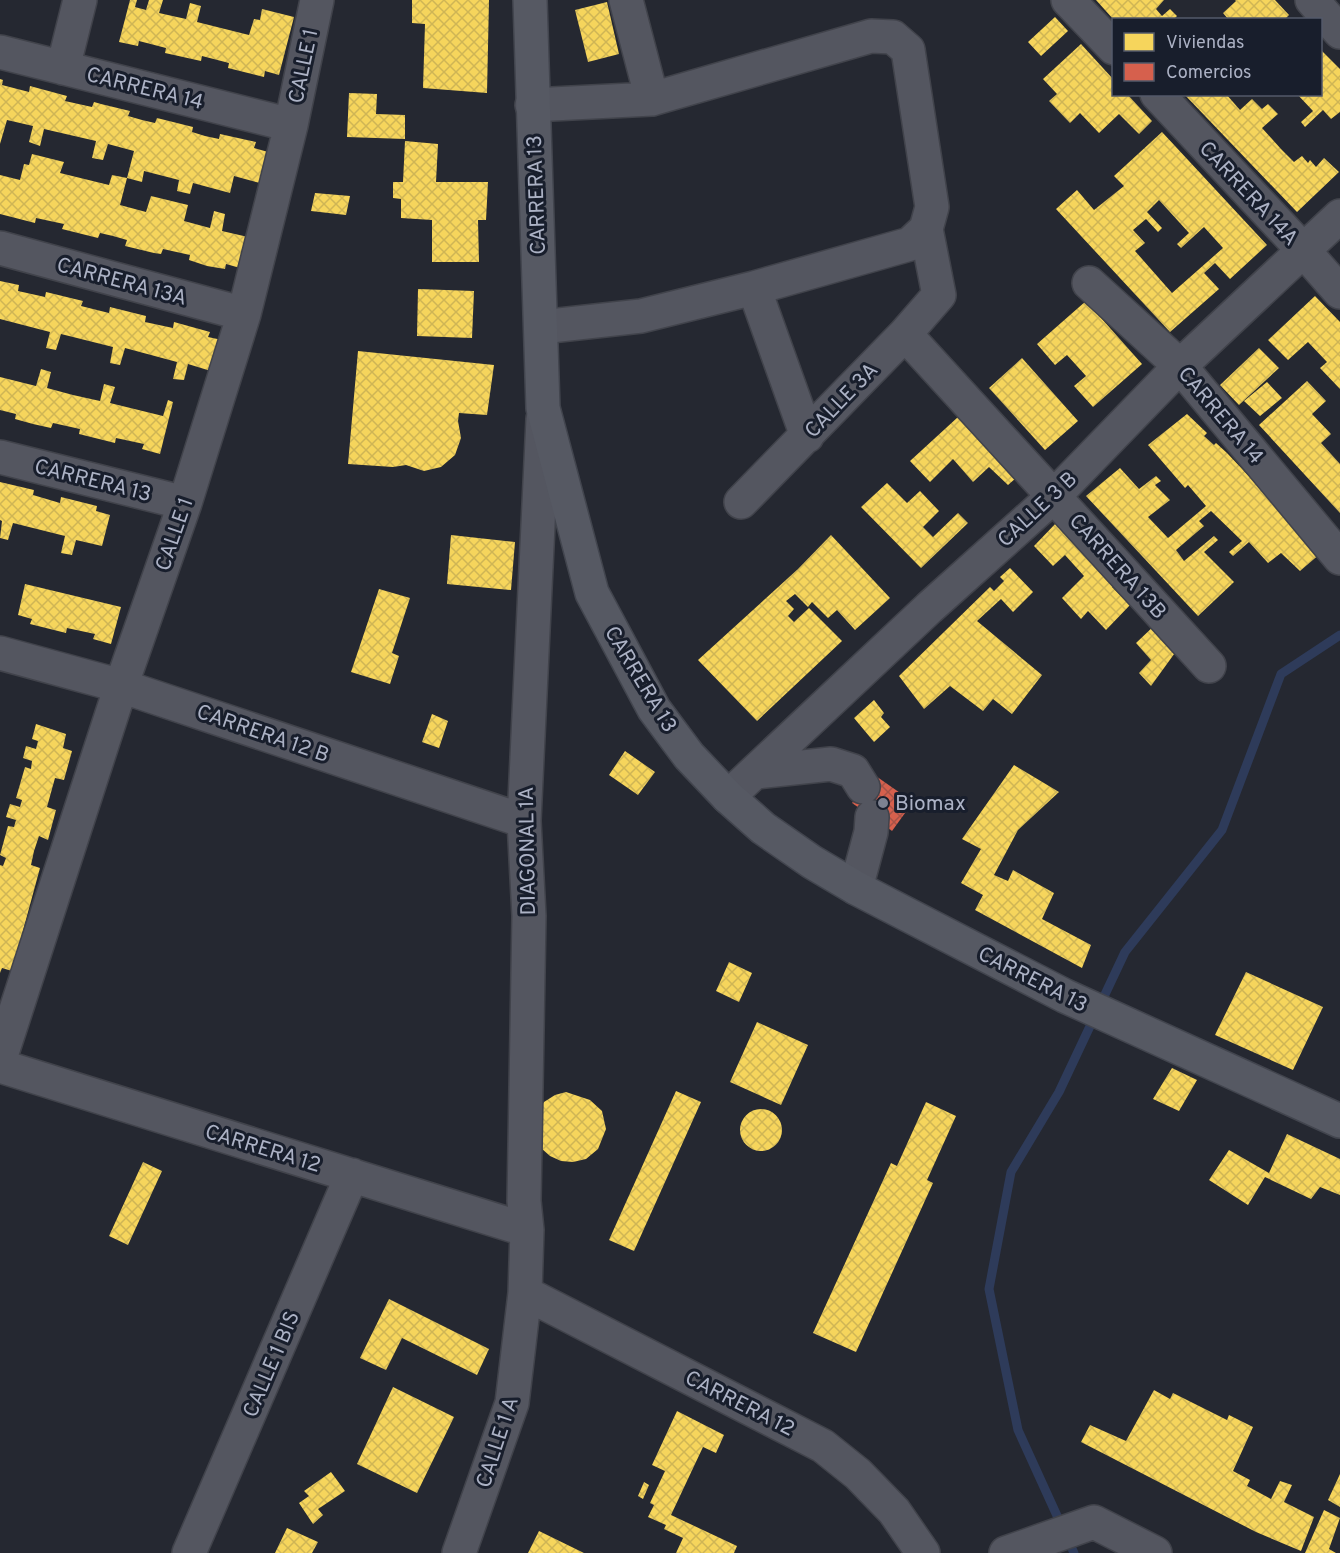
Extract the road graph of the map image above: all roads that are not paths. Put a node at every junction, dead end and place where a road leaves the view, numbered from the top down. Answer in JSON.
{"nodes":[{"id":1,"x":80,"y":0,"type":"edge"},
{"id":2,"x":317,"y":0,"type":"edge"},
{"id":3,"x":530,"y":0,"type":"edge"},
{"id":4,"x":626,"y":0,"type":"edge"},
{"id":5,"x":1068,"y":0,"type":"edge"},
{"id":6,"x":1312,"y":0,"type":"edge"},
{"id":7,"x":1340,"y":32,"type":"edge"},
{"id":8,"x":1112,"y":47,"type":"edge"},
{"id":9,"x":0,"y":52,"type":"edge"},
{"id":10,"x":63,"y":68,"type":"junction"},
{"id":11,"x":1159,"y":96,"type":"edge"},
{"id":12,"x":652,"y":99,"type":"junction"},
{"id":13,"x":532,"y":105,"type":"junction"},
{"id":14,"x":291,"y":125,"type":"junction"},
{"id":15,"x":1340,"y":216,"type":"edge"},
{"id":16,"x":926,"y":229,"type":"junction"},
{"id":17,"x":0,"y":248,"type":"edge"},
{"id":18,"x":1304,"y":251,"type":"junction"},
{"id":19,"x":1089,"y":283,"type":"dead end"},
{"id":20,"x":754,"y":288,"type":"junction"},
{"id":21,"x":1340,"y":292,"type":"edge"},
{"id":22,"x":244,"y":314,"type":"junction"},
{"id":23,"x":541,"y":327,"type":"junction"},
{"id":24,"x":905,"y":334,"type":"junction"},
{"id":25,"x":1180,"y":366,"type":"junction"},
{"id":26,"x":543,"y":408,"type":"junction"},
{"id":27,"x":807,"y":436,"type":"junction"},
{"id":28,"x":0,"y":456,"type":"edge"},
{"id":29,"x":1054,"y":496,"type":"junction"},
{"id":30,"x":741,"y":502,"type":"dead end"},
{"id":31,"x":185,"y":503,"type":"junction"},
{"id":32,"x":1340,"y":558,"type":"edge"},
{"id":33,"x":0,"y":653,"type":"edge"},
{"id":34,"x":1209,"y":666,"type":"dead end"},
{"id":35,"x":121,"y":686,"type":"junction"},
{"id":36,"x":757,"y":772,"type":"junction"},
{"id":37,"x":728,"y":797,"type":"junction"},
{"id":38,"x":524,"y":821,"type":"junction"},
{"id":39,"x":856,"y":888,"type":"junction"},
{"id":40,"x":0,"y":1059,"type":"edge"},
{"id":41,"x":0,"y":1066,"type":"edge"},
{"id":42,"x":1340,"y":1121,"type":"edge"},
{"id":43,"x":352,"y":1175,"type":"junction"},
{"id":44,"x":527,"y":1230,"type":"junction"},
{"id":45,"x":525,"y":1293,"type":"junction"},
{"id":46,"x":189,"y":1553,"type":"edge"},
{"id":47,"x":459,"y":1553,"type":"edge"},
{"id":48,"x":923,"y":1553,"type":"edge"},
{"id":49,"x":1006,"y":1553,"type":"edge"},
{"id":50,"x":1155,"y":1553,"type":"edge"}],
"edges":[{"from":1,"to":10,"type":"street"},
{"from":2,"to":14,"type":"street","name":"CALLE 1"},
{"from":3,"to":13,"type":"main road","name":"CARRERA 13"},
{"from":4,"to":12,"type":"street"},
{"from":5,"to":8,"type":"street"},
{"from":6,"to":7,"type":"street"},
{"from":9,"to":10,"type":"street","name":"CARRERA 14"},
{"from":10,"to":14,"type":"street","name":"CARRERA 14"},
{"from":11,"to":18,"type":"street","name":"CARRERA 14A"},
{"from":12,"to":13,"type":"street"},
{"from":12,"to":16,"type":"street"},
{"from":13,"to":23,"type":"main road","name":"CARRERA 13"},
{"from":14,"to":22,"type":"street","name":"CALLE 1"},
{"from":15,"to":18,"type":"street","name":"CALLE 3 B"},
{"from":16,"to":20,"type":"street"},
{"from":16,"to":24,"type":"street","name":"CALLE 3A"},
{"from":17,"to":22,"type":"street","name":"CARRERA 13A"},
{"from":18,"to":21,"type":"street","name":"CARRERA 14A"},
{"from":18,"to":25,"type":"street","name":"CALLE 3 B"},
{"from":19,"to":25,"type":"street","name":"CARRERA 14"},
{"from":20,"to":23,"type":"street"},
{"from":20,"to":27,"type":"street"},
{"from":22,"to":31,"type":"street","name":"CALLE 1"},
{"from":23,"to":26,"type":"main road","name":"CARRERA 13"},
{"from":24,"to":27,"type":"street","name":"CALLE 3A"},
{"from":24,"to":29,"type":"street","name":"CARRERA 13B"},
{"from":25,"to":29,"type":"street","name":"CALLE 3 B"},
{"from":25,"to":32,"type":"street","name":"CARRERA 14"},
{"from":26,"to":37,"type":"main road","name":"CARRERA 13"},
{"from":26,"to":38,"type":"street","name":"DIAGONAL 1A"},
{"from":27,"to":30,"type":"street","name":"CALLE 3A"},
{"from":28,"to":31,"type":"street","name":"CARRERA 13"},
{"from":29,"to":34,"type":"street","name":"CARRERA 13B"},
{"from":29,"to":36,"type":"street","name":"CALLE 3 B"},
{"from":31,"to":35,"type":"street","name":"CALLE 1"},
{"from":33,"to":35,"type":"street","name":"CARRERA 12 B"},
{"from":35,"to":38,"type":"street","name":"CARRERA 12 B"},
{"from":35,"to":40,"type":"street","name":"CALLE 1"},
{"from":36,"to":37,"type":"street","name":"CALLE 3 B"},
{"from":36,"to":39,"type":"street"},
{"from":37,"to":39,"type":"main road","name":"CARRERA 13"},
{"from":38,"to":44,"type":"street","name":"DIAGONAL 1A"},
{"from":39,"to":42,"type":"main road","name":"CARRERA 13"},
{"from":41,"to":43,"type":"street","name":"CARRERA 12"},
{"from":43,"to":44,"type":"street","name":"CARRERA 12"},
{"from":43,"to":46,"type":"street","name":"CALLE 1 BIS"},
{"from":44,"to":45,"type":"street","name":"DIAGONAL 1A"},
{"from":45,"to":47,"type":"street","name":"CALLE 1 A"},
{"from":45,"to":48,"type":"street","name":"CARRERA 12"},
{"from":49,"to":50,"type":"street"}]}
